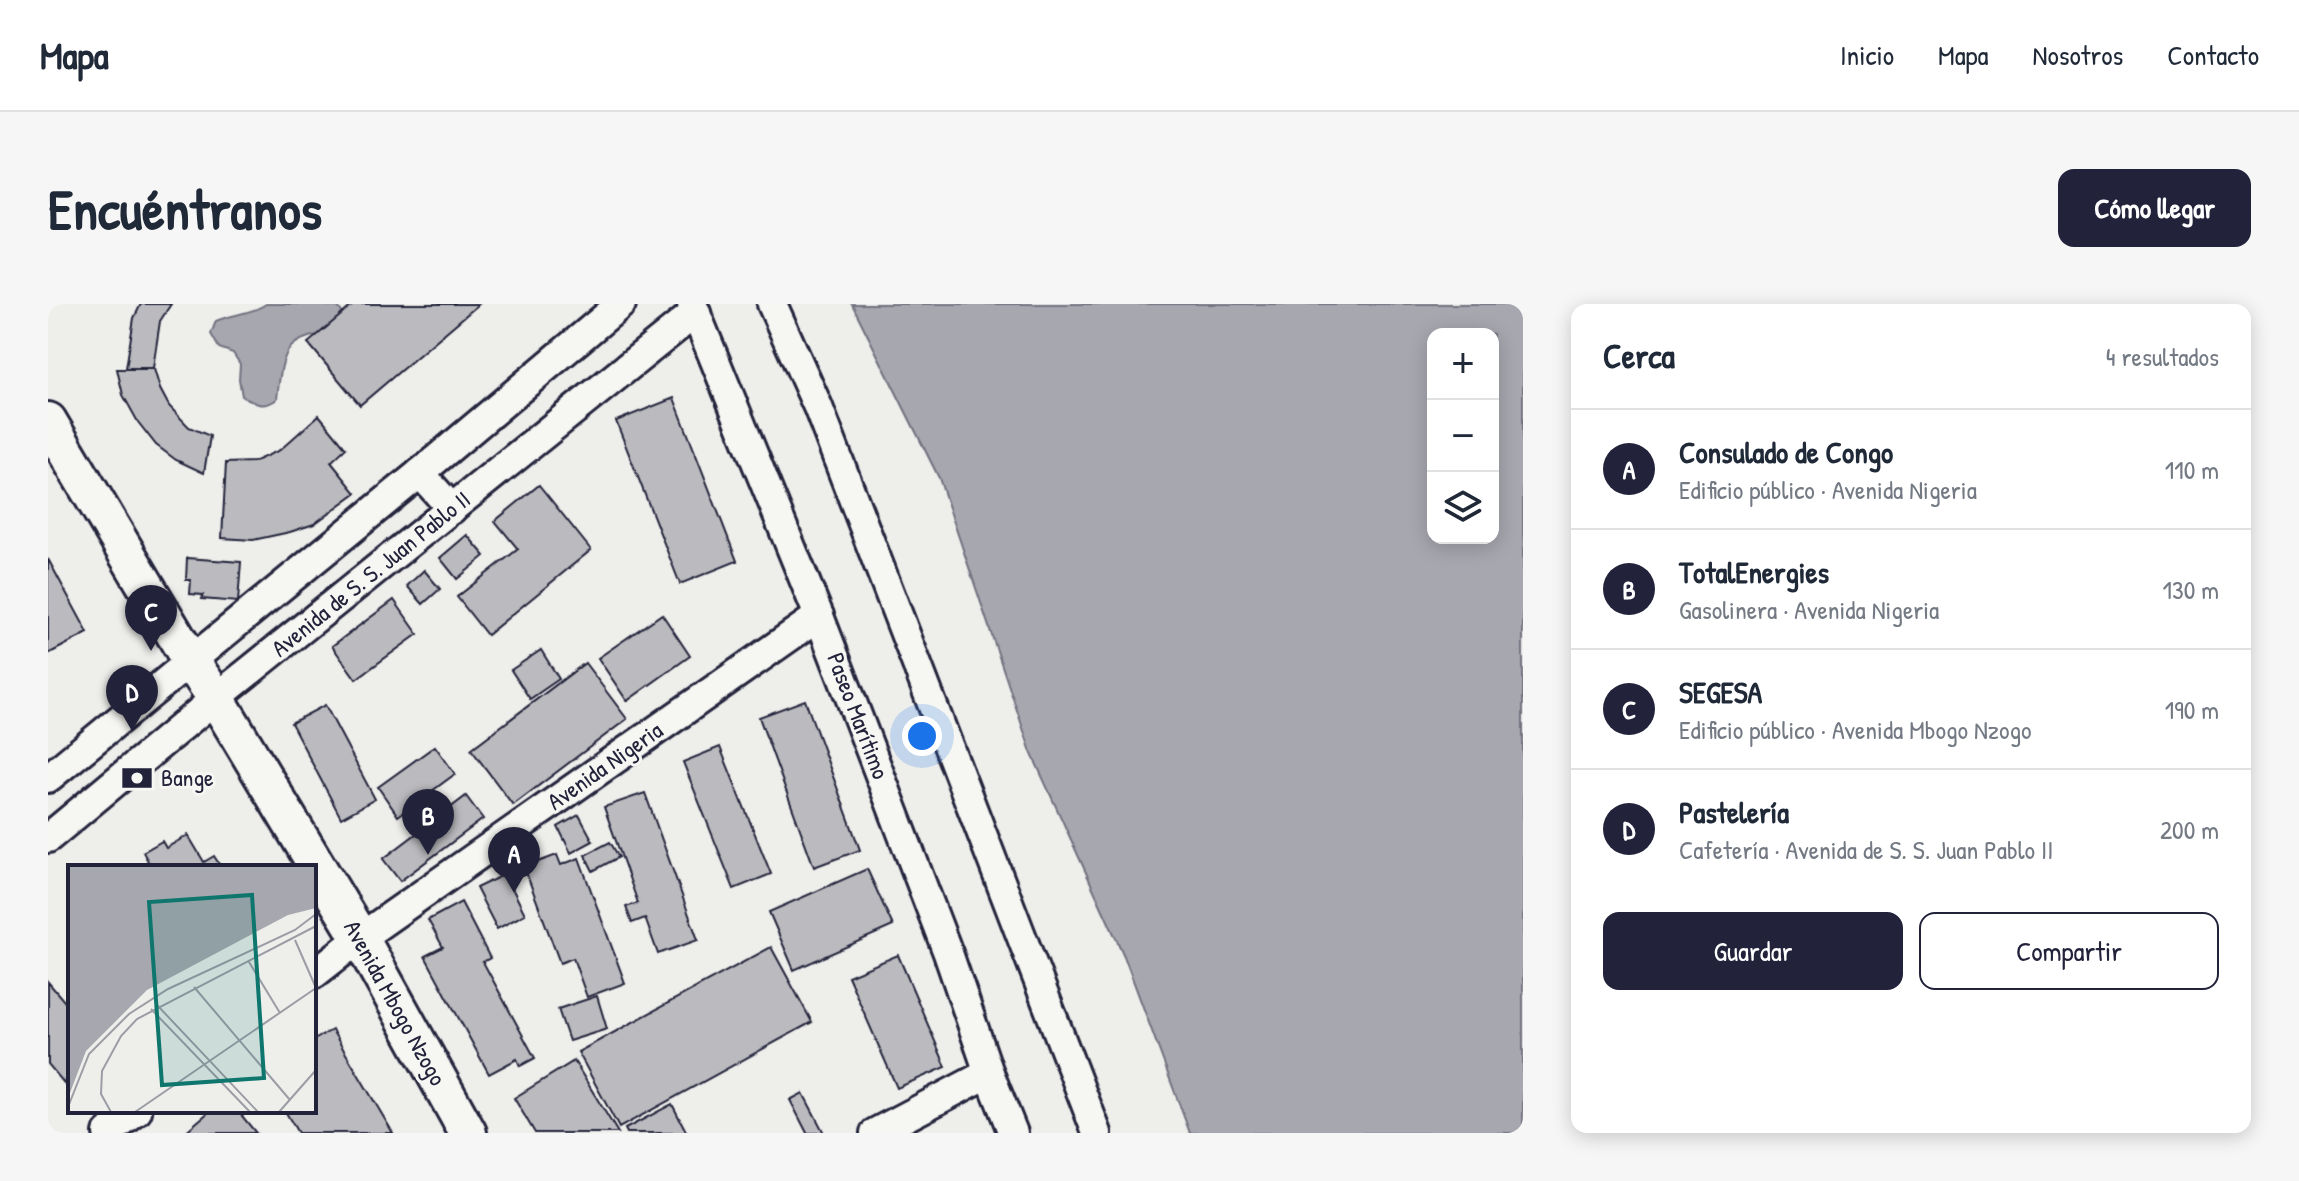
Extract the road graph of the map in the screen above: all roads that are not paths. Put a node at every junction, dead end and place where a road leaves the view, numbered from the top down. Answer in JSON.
{"nodes":[{"id":1,"x":621,"y":304,"type":"edge"},
{"id":2,"x":772,"y":304,"type":"edge"},
{"id":3,"x":694,"y":308,"type":"edge"},
{"id":4,"x":48,"y":421,"type":"edge"},
{"id":5,"x":420,"y":473,"type":"junction"},
{"id":6,"x":452,"y":509,"type":"junction"},
{"id":7,"x":819,"y":616,"type":"junction"},
{"id":8,"x":190,"y":660,"type":"junction"},
{"id":9,"x":216,"y":698,"type":"junction"},
{"id":10,"x":48,"y":778,"type":"edge"},
{"id":11,"x":48,"y":838,"type":"edge"},
{"id":12,"x":360,"y":938,"type":"junction"},
{"id":13,"x":316,"y":972,"type":"edge"},
{"id":14,"x":989,"y":1073,"type":"junction"},
{"id":15,"x":134,"y":1113,"type":"edge"},
{"id":16,"x":108,"y":1133,"type":"edge"},
{"id":17,"x":468,"y":1133,"type":"edge"},
{"id":18,"x":875,"y":1133,"type":"edge"},
{"id":19,"x":1013,"y":1133,"type":"edge"},
{"id":20,"x":1097,"y":1133,"type":"edge"}],
"edges":[{"from":1,"to":5,"type":"street","name":"Avenida de S. S. Juan Pablo II"},
{"from":2,"to":20,"type":"street"},
{"from":3,"to":6,"type":"street","name":"Avenida de S. S. Juan Pablo II"},
{"from":3,"to":7,"type":"street","name":"Paseo Marítimo"},
{"from":4,"to":8,"type":"main road","name":"Avenida Mbogo Nzogo"},
{"from":5,"to":6,"type":"street"},
{"from":5,"to":8,"type":"street","name":"Avenida de S. S. Juan Pablo II"},
{"from":6,"to":9,"type":"street","name":"Avenida de S. S. Juan Pablo II"},
{"from":7,"to":12,"type":"street","name":"Avenida Nigeria"},
{"from":7,"to":14,"type":"street","name":"Paseo Marítimo"},
{"from":8,"to":9,"type":"main road","name":"Avenida Mbogo Nzogo"},
{"from":8,"to":10,"type":"street","name":"Avenida de S. S. Juan Pablo II"},
{"from":9,"to":11,"type":"street","name":"Avenida de S. S. Juan Pablo II"},
{"from":9,"to":12,"type":"main road","name":"Avenida Mbogo Nzogo"},
{"from":12,"to":13,"type":"street","name":"Avenida Nigeria"},
{"from":12,"to":17,"type":"main road","name":"Avenida Mbogo Nzogo"},
{"from":14,"to":18,"type":"street"},
{"from":14,"to":19,"type":"street","name":"Paseo Marítimo"},
{"from":15,"to":16,"type":"street"}]}
